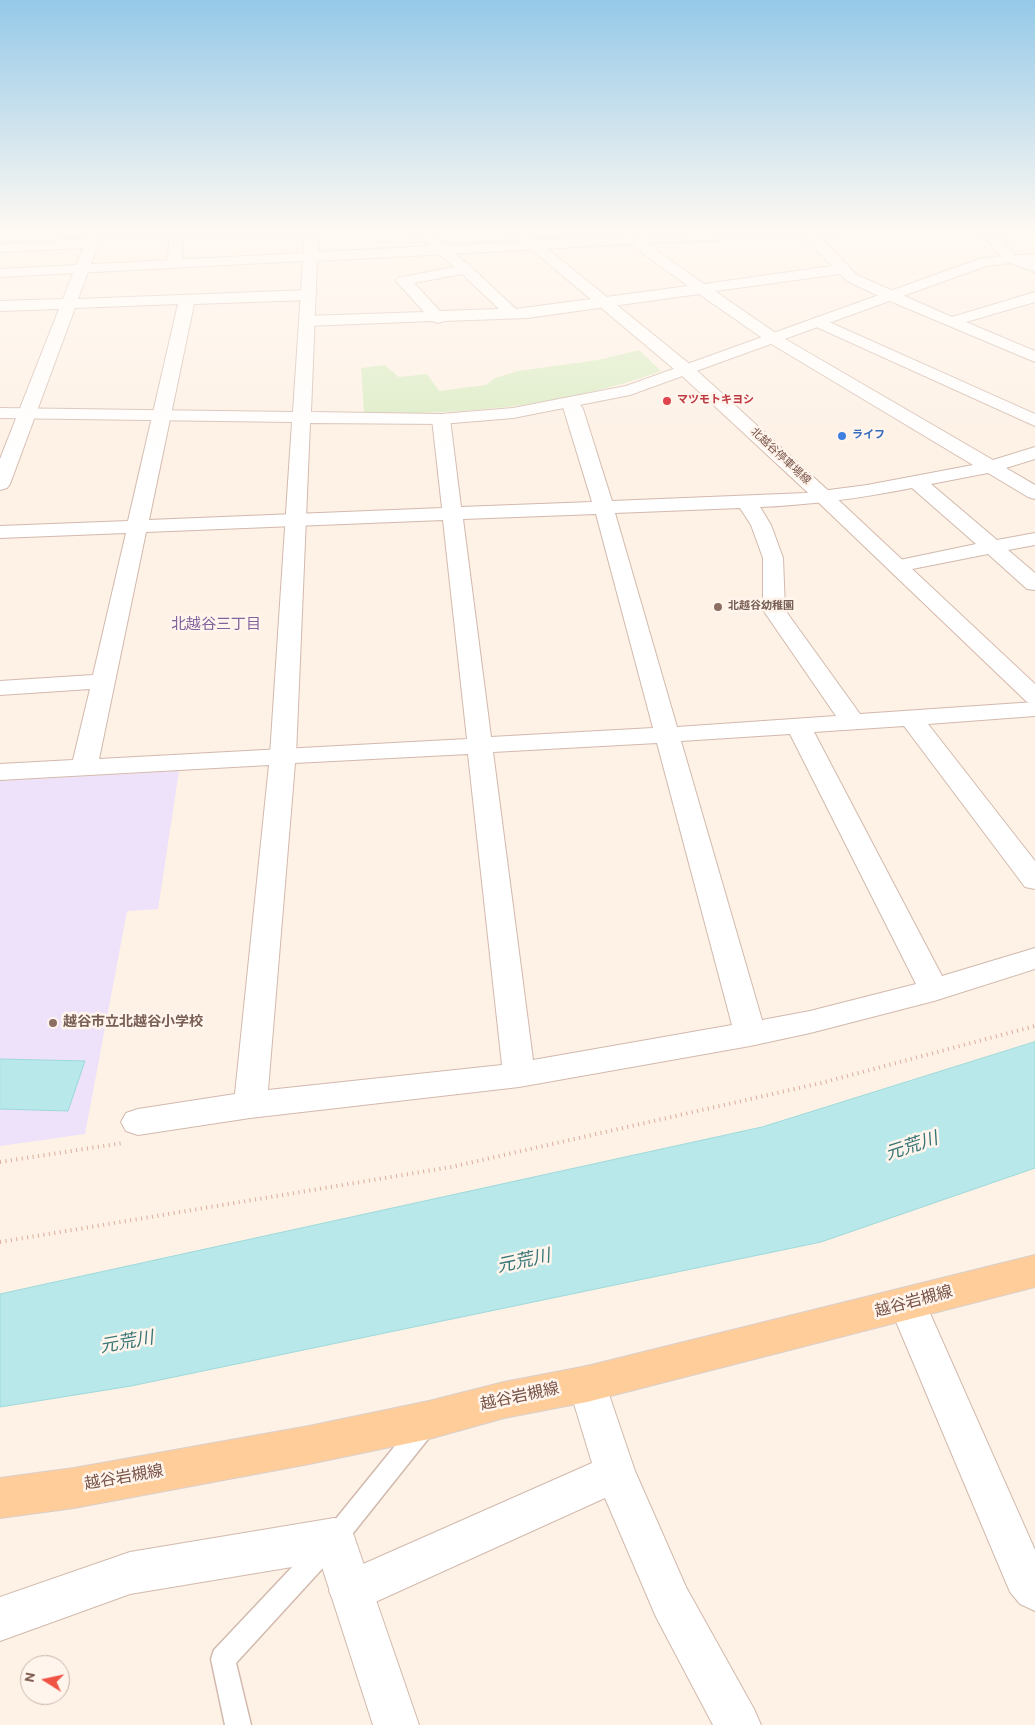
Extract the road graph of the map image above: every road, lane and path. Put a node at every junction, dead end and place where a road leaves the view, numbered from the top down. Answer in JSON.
{"nodes":[{"id":1,"x":66,"y":310,"type":"edge"},
{"id":2,"x":185,"y":310,"type":"edge"},
{"id":3,"x":307,"y":310,"type":"edge"},
{"id":4,"x":430,"y":310,"type":"edge"},
{"id":5,"x":508,"y":310,"type":"edge"},
{"id":6,"x":550,"y":310,"type":"edge"},
{"id":7,"x":611,"y":310,"type":"edge"},
{"id":8,"x":732,"y":310,"type":"edge"},
{"id":9,"x":853,"y":310,"type":"edge"},
{"id":10,"x":922,"y":310,"type":"edge"},
{"id":11,"x":994,"y":310,"type":"edge"},
{"id":12,"x":513,"y":314,"type":"junction"},
{"id":13,"x":438,"y":318,"type":"junction"},
{"id":14,"x":307,"y":321,"type":"junction"},
{"id":15,"x":818,"y":322,"type":"junction"},
{"id":16,"x":952,"y":322,"type":"junction"},
{"id":17,"x":774,"y":339,"type":"junction"},
{"id":18,"x":1035,"y":357,"type":"edge"},
{"id":19,"x":686,"y":370,"type":"junction"},
{"id":20,"x":571,"y":404,"type":"junction"},
{"id":21,"x":0,"y":413,"type":"edge"},
{"id":22,"x":26,"y":413,"type":"junction"},
{"id":23,"x":162,"y":416,"type":"junction"},
{"id":24,"x":302,"y":418,"type":"junction"},
{"id":25,"x":441,"y":419,"type":"junction"},
{"id":26,"x":1035,"y":421,"type":"edge"},
{"id":27,"x":1035,"y":453,"type":"edge"},
{"id":28,"x":990,"y":466,"type":"junction"},
{"id":29,"x":915,"y":481,"type":"junction"},
{"id":30,"x":0,"y":484,"type":"edge"},
{"id":31,"x":1035,"y":493,"type":"edge"},
{"id":32,"x":825,"y":498,"type":"junction"},
{"id":33,"x":746,"y":501,"type":"junction"},
{"id":34,"x":604,"y":508,"type":"junction"},
{"id":35,"x":453,"y":514,"type":"junction"},
{"id":36,"x":296,"y":520,"type":"junction"},
{"id":37,"x":137,"y":526,"type":"junction"},
{"id":38,"x":0,"y":532,"type":"edge"},
{"id":39,"x":1035,"y":540,"type":"edge"},
{"id":40,"x":992,"y":548,"type":"junction"},
{"id":41,"x":897,"y":566,"type":"junction"},
{"id":42,"x":1035,"y":584,"type":"edge"},
{"id":43,"x":104,"y":681,"type":"junction"},
{"id":44,"x":0,"y":688,"type":"edge"},
{"id":45,"x":1035,"y":697,"type":"edge"},
{"id":46,"x":1035,"y":709,"type":"edge"},
{"id":47,"x":911,"y":718,"type":"junction"},
{"id":48,"x":853,"y":722,"type":"junction"},
{"id":49,"x":798,"y":726,"type":"junction"},
{"id":50,"x":667,"y":735,"type":"junction"},
{"id":51,"x":479,"y":745,"type":"junction"},
{"id":52,"x":283,"y":755,"type":"junction"},
{"id":53,"x":85,"y":766,"type":"junction"},
{"id":54,"x":0,"y":772,"type":"edge"},
{"id":55,"x":1035,"y":880,"type":"edge"},
{"id":56,"x":1035,"y":958,"type":"edge"},
{"id":57,"x":934,"y":990,"type":"junction"},
{"id":58,"x":1035,"y":1026,"type":"edge"},
{"id":59,"x":750,"y":1034,"type":"junction"},
{"id":60,"x":519,"y":1075,"type":"junction"},
{"id":61,"x":250,"y":1105,"type":"junction"},
{"id":62,"x":138,"y":1122,"type":"dead end"},
{"id":63,"x":0,"y":1242,"type":"edge"},
{"id":64,"x":1035,"y":1270,"type":"edge"},
{"id":65,"x":908,"y":1305,"type":"junction"},
{"id":66,"x":587,"y":1384,"type":"junction"},
{"id":67,"x":429,"y":1420,"type":"junction"},
{"id":68,"x":615,"y":1473,"type":"junction"},
{"id":69,"x":0,"y":1498,"type":"edge"},
{"id":70,"x":334,"y":1539,"type":"junction"},
{"id":71,"x":1035,"y":1589,"type":"edge"},
{"id":72,"x":351,"y":1591,"type":"junction"},
{"id":73,"x":0,"y":1619,"type":"edge"},
{"id":74,"x":238,"y":1725,"type":"edge"},
{"id":75,"x":396,"y":1725,"type":"edge"},
{"id":76,"x":738,"y":1725,"type":"edge"}],
"edges":[{"from":1,"to":22,"type":"street"},
{"from":2,"to":23,"type":"street"},
{"from":3,"to":14,"type":"street"},
{"from":4,"to":13,"type":"street"},
{"from":5,"to":12,"type":"street"},
{"from":6,"to":12,"type":"street"},
{"from":7,"to":19,"type":"street","name":"北越谷停車場線"},
{"from":8,"to":17,"type":"street"},
{"from":9,"to":15,"type":"street"},
{"from":10,"to":16,"type":"street"},
{"from":11,"to":16,"type":"street"},
{"from":12,"to":13,"type":"street"},
{"from":13,"to":14,"type":"street"},
{"from":14,"to":24,"type":"street"},
{"from":15,"to":17,"type":"street"},
{"from":15,"to":26,"type":"street"},
{"from":16,"to":18,"type":"street"},
{"from":17,"to":19,"type":"street"},
{"from":17,"to":28,"type":"street"},
{"from":19,"to":20,"type":"street"},
{"from":19,"to":32,"type":"street","name":"北越谷停車場線"},
{"from":20,"to":25,"type":"street"},
{"from":20,"to":34,"type":"street"},
{"from":21,"to":22,"type":"street"},
{"from":22,"to":23,"type":"street"},
{"from":22,"to":30,"type":"street"},
{"from":23,"to":24,"type":"street"},
{"from":23,"to":37,"type":"street"},
{"from":24,"to":25,"type":"street"},
{"from":24,"to":36,"type":"street"},
{"from":25,"to":35,"type":"street"},
{"from":27,"to":28,"type":"street"},
{"from":28,"to":29,"type":"street"},
{"from":28,"to":31,"type":"street"},
{"from":29,"to":32,"type":"street"},
{"from":29,"to":40,"type":"street"},
{"from":32,"to":33,"type":"street"},
{"from":32,"to":41,"type":"street","name":"北越谷停車場線"},
{"from":33,"to":34,"type":"street"},
{"from":33,"to":48,"type":"street"},
{"from":34,"to":35,"type":"street"},
{"from":34,"to":50,"type":"street"},
{"from":35,"to":36,"type":"street"},
{"from":35,"to":51,"type":"street"},
{"from":36,"to":37,"type":"street"},
{"from":36,"to":52,"type":"street"},
{"from":37,"to":38,"type":"street"},
{"from":37,"to":43,"type":"street"},
{"from":39,"to":40,"type":"street"},
{"from":40,"to":41,"type":"street"},
{"from":40,"to":42,"type":"street"},
{"from":41,"to":45,"type":"street","name":"北越谷停車場線"},
{"from":43,"to":44,"type":"street"},
{"from":43,"to":53,"type":"street"},
{"from":46,"to":47,"type":"street"},
{"from":47,"to":48,"type":"street"},
{"from":47,"to":55,"type":"street"},
{"from":48,"to":49,"type":"street"},
{"from":49,"to":50,"type":"street"},
{"from":49,"to":57,"type":"street"},
{"from":50,"to":51,"type":"street"},
{"from":50,"to":59,"type":"street"},
{"from":51,"to":52,"type":"street"},
{"from":51,"to":60,"type":"street"},
{"from":52,"to":53,"type":"street"},
{"from":52,"to":61,"type":"street"},
{"from":53,"to":54,"type":"street"},
{"from":56,"to":57,"type":"street"},
{"from":57,"to":59,"type":"street"},
{"from":58,"to":63,"type":"path"},
{"from":59,"to":60,"type":"street"},
{"from":60,"to":61,"type":"street"},
{"from":61,"to":62,"type":"street"},
{"from":64,"to":65,"type":"main road","name":"越谷岩槻線"},
{"from":65,"to":66,"type":"main road","name":"越谷岩槻線"},
{"from":65,"to":71,"type":"street"},
{"from":66,"to":67,"type":"main road","name":"越谷岩槻線"},
{"from":66,"to":68,"type":"street"},
{"from":67,"to":69,"type":"main road","name":"越谷岩槻線"},
{"from":67,"to":70,"type":"lane"},
{"from":68,"to":72,"type":"street"},
{"from":68,"to":76,"type":"street"},
{"from":70,"to":72,"type":"street"},
{"from":70,"to":73,"type":"street"},
{"from":70,"to":74,"type":"lane"},
{"from":72,"to":75,"type":"street"}]}
